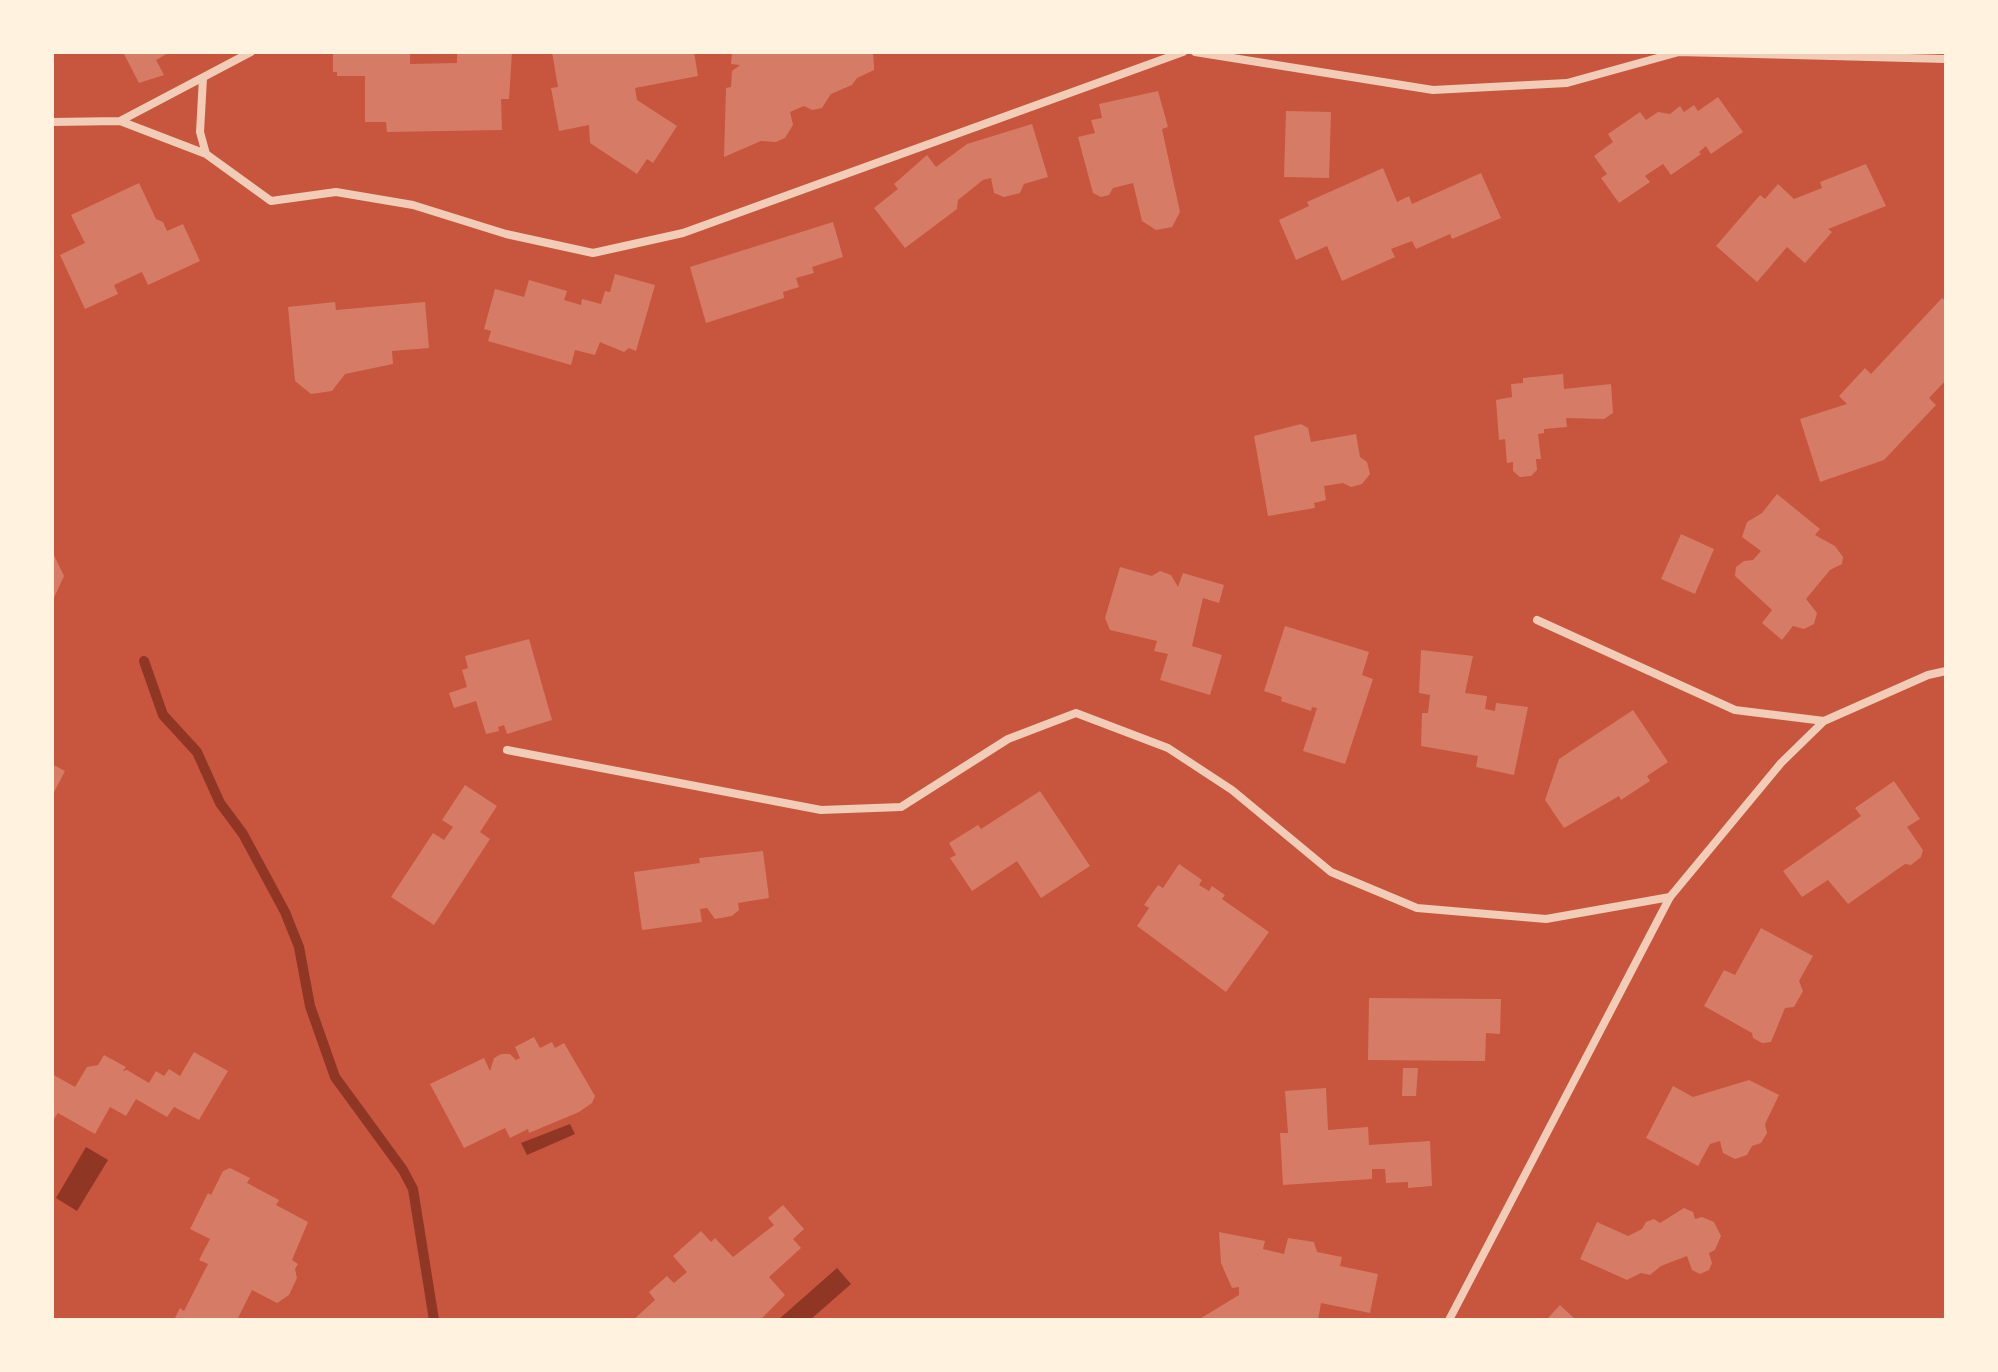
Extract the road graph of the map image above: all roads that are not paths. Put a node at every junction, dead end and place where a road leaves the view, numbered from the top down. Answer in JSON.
{"nodes":[{"id":1,"x":251,"y":52,"type":"edge"},
{"id":2,"x":1183,"y":52,"type":"edge"},
{"id":3,"x":1195,"y":52,"type":"edge"},
{"id":4,"x":1932,"y":56,"type":"edge"},
{"id":5,"x":1946,"y":59,"type":"edge"},
{"id":6,"x":203,"y":78,"type":"junction"},
{"id":7,"x":120,"y":121,"type":"junction"},
{"id":8,"x":52,"y":122,"type":"edge"},
{"id":9,"x":206,"y":154,"type":"junction"},
{"id":10,"x":1537,"y":620,"type":"dead end"},
{"id":11,"x":1946,"y":671,"type":"edge"},
{"id":12,"x":1824,"y":721,"type":"junction"},
{"id":13,"x":507,"y":750,"type":"dead end"},
{"id":14,"x":1670,"y":897,"type":"junction"},
{"id":15,"x":1449,"y":1320,"type":"edge"}],
"edges":[{"from":1,"to":6,"type":"street"},
{"from":2,"to":9,"type":"street"},
{"from":3,"to":4,"type":"street"},
{"from":4,"to":5,"type":"street"},
{"from":6,"to":7,"type":"street"},
{"from":6,"to":9,"type":"street"},
{"from":7,"to":8,"type":"street"},
{"from":7,"to":9,"type":"street"},
{"from":10,"to":12,"type":"street"},
{"from":11,"to":12,"type":"street"},
{"from":12,"to":14,"type":"street"},
{"from":13,"to":14,"type":"street"},
{"from":14,"to":15,"type":"street"}]}
